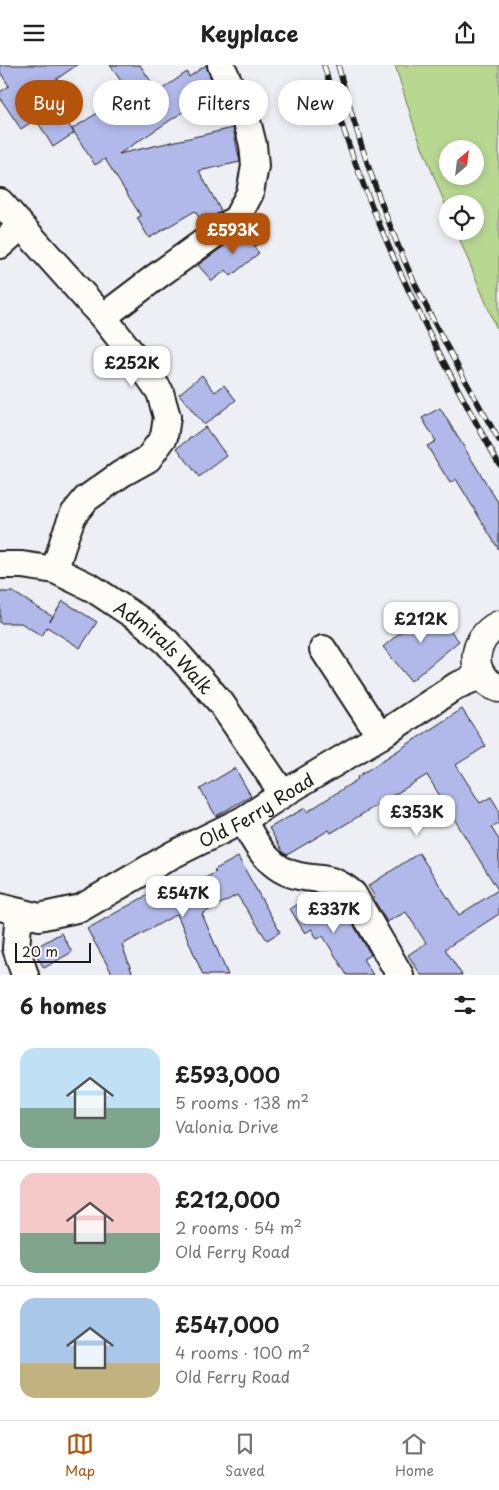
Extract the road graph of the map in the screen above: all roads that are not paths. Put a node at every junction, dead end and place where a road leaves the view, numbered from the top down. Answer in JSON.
{"nodes":[{"id":1,"x":221,"y":65,"type":"edge"},
{"id":2,"x":0,"y":203,"type":"edge"},
{"id":3,"x":20,"y":227,"type":"junction"},
{"id":4,"x":0,"y":245,"type":"edge"},
{"id":5,"x":103,"y":317,"type":"junction"},
{"id":6,"x":0,"y":565,"type":"edge"},
{"id":7,"x":55,"y":570,"type":"junction"},
{"id":8,"x":499,"y":625,"type":"edge"},
{"id":9,"x":323,"y":649,"type":"dead end"},
{"id":10,"x":490,"y":682,"type":"edge"},
{"id":11,"x":380,"y":736,"type":"junction"},
{"id":12,"x":283,"y":794,"type":"junction"},
{"id":13,"x":243,"y":820,"type":"junction"},
{"id":14,"x":9,"y":910,"type":"edge"},
{"id":15,"x":25,"y":975,"type":"edge"},
{"id":16,"x":400,"y":975,"type":"edge"}],
"edges":[{"from":1,"to":5,"type":"street"},
{"from":2,"to":3,"type":"street"},
{"from":3,"to":4,"type":"street"},
{"from":3,"to":5,"type":"street"},
{"from":5,"to":7,"type":"street"},
{"from":6,"to":7,"type":"street","name":"Admirals Walk"},
{"from":7,"to":12,"type":"street","name":"Admirals Walk"},
{"from":8,"to":10,"type":"main road"},
{"from":9,"to":11,"type":"street"},
{"from":10,"to":11,"type":"street","name":"Old Ferry Road"},
{"from":11,"to":12,"type":"street","name":"Old Ferry Road"},
{"from":12,"to":13,"type":"street","name":"Old Ferry Road"},
{"from":13,"to":14,"type":"street","name":"Old Ferry Road"},
{"from":13,"to":16,"type":"street"},
{"from":14,"to":15,"type":"street","name":"Old Ferry Road"}]}
